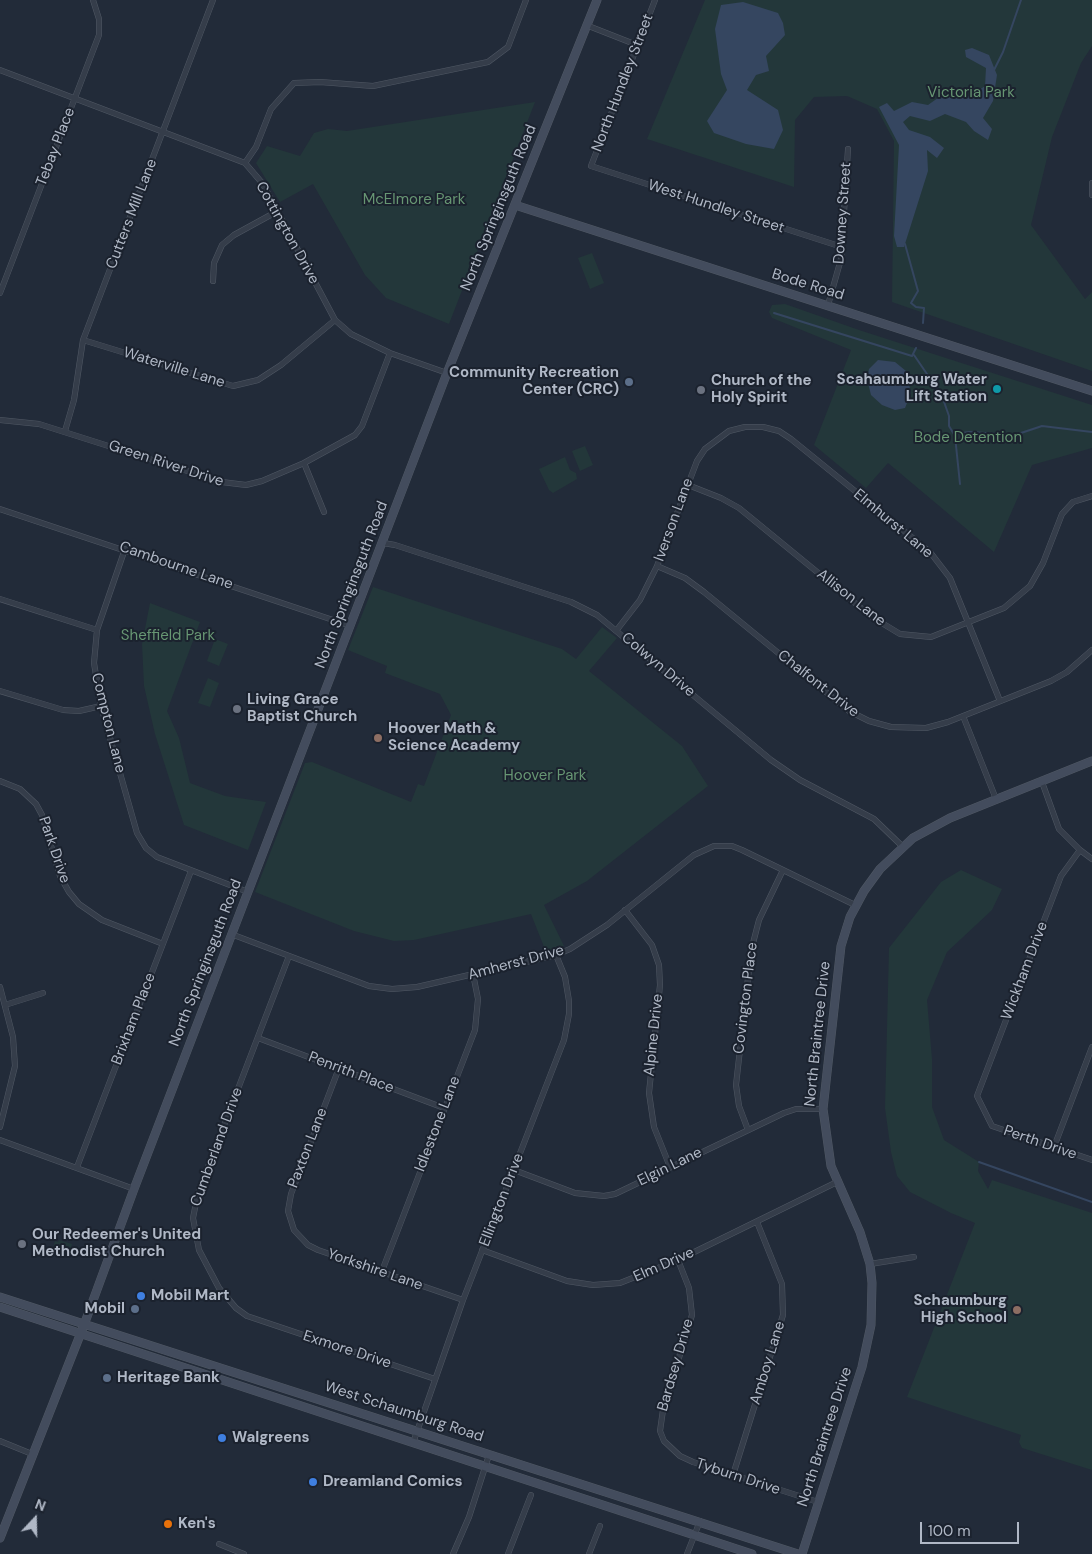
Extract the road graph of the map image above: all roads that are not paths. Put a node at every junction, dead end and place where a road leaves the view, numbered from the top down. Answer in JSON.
{"nodes":[{"id":1,"x":93,"y":0,"type":"edge"},
{"id":2,"x":213,"y":0,"type":"edge"},
{"id":3,"x":526,"y":0,"type":"edge"},
{"id":4,"x":597,"y":0,"type":"edge"},
{"id":5,"x":655,"y":0,"type":"edge"},
{"id":6,"x":586,"y":25,"type":"junction"},
{"id":7,"x":637,"y":45,"type":"junction"},
{"id":8,"x":0,"y":70,"type":"edge"},
{"id":9,"x":76,"y":97,"type":"junction"},
{"id":10,"x":164,"y":131,"type":"junction"},
{"id":11,"x":848,"y":149,"type":"dead end"},
{"id":12,"x":245,"y":163,"type":"junction"},
{"id":13,"x":591,"y":166,"type":"joint"},
{"id":14,"x":1092,"y":183,"type":"edge"},
{"id":15,"x":1092,"y":195,"type":"edge"},
{"id":16,"x":515,"y":204,"type":"junction"},
{"id":17,"x":276,"y":212,"type":"junction"},
{"id":18,"x":842,"y":247,"type":"junction"},
{"id":19,"x":3,"y":277,"type":"edge"},
{"id":20,"x":213,"y":282,"type":"dead end"},
{"id":21,"x":0,"y":293,"type":"edge"},
{"id":22,"x":828,"y":305,"type":"junction"},
{"id":23,"x":335,"y":320,"type":"junction"},
{"id":24,"x":83,"y":340,"type":"junction"},
{"id":25,"x":390,"y":353,"type":"junction"},
{"id":26,"x":447,"y":373,"type":"junction"},
{"id":27,"x":1092,"y":391,"type":"edge"},
{"id":28,"x":0,"y":420,"type":"edge"},
{"id":29,"x":745,"y":427,"type":"joint"},
{"id":30,"x":65,"y":431,"type":"junction"},
{"id":31,"x":304,"y":463,"type":"junction"},
{"id":32,"x":688,"y":485,"type":"junction"},
{"id":33,"x":1092,"y":496,"type":"edge"},
{"id":34,"x":0,"y":509,"type":"edge"},
{"id":35,"x":324,"y":512,"type":"dead end"},
{"id":36,"x":383,"y":543,"type":"junction"},
{"id":37,"x":125,"y":549,"type":"junction"},
{"id":38,"x":658,"y":566,"type":"junction"},
{"id":39,"x":0,"y":599,"type":"edge"},
{"id":40,"x":970,"y":622,"type":"junction"},
{"id":41,"x":351,"y":626,"type":"junction"},
{"id":42,"x":97,"y":630,"type":"junction"},
{"id":43,"x":616,"y":631,"type":"junction"},
{"id":44,"x":1092,"y":650,"type":"edge"},
{"id":45,"x":0,"y":691,"type":"edge"},
{"id":46,"x":1000,"y":701,"type":"junction"},
{"id":47,"x":101,"y":706,"type":"junction"},
{"id":48,"x":962,"y":716,"type":"junction"},
{"id":49,"x":1092,"y":761,"type":"edge"},
{"id":50,"x":0,"y":781,"type":"edge"},
{"id":51,"x":1042,"y":782,"type":"junction"},
{"id":52,"x":996,"y":800,"type":"junction"},
{"id":53,"x":902,"y":846,"type":"junction"},
{"id":54,"x":1080,"y":850,"type":"junction"},
{"id":55,"x":1092,"y":859,"type":"edge"},
{"id":56,"x":783,"y":870,"type":"junction"},
{"id":57,"x":191,"y":871,"type":"junction"},
{"id":58,"x":248,"y":892,"type":"junction"},
{"id":59,"x":855,"y":905,"type":"junction"},
{"id":60,"x":625,"y":910,"type":"junction"},
{"id":61,"x":232,"y":934,"type":"junction"},
{"id":62,"x":163,"y":944,"type":"junction"},
{"id":63,"x":556,"y":955,"type":"junction"},
{"id":64,"x":289,"y":956,"type":"junction"},
{"id":65,"x":473,"y":974,"type":"junction"},
{"id":66,"x":0,"y":987,"type":"edge"},
{"id":67,"x":42,"y":993,"type":"dead end"},
{"id":68,"x":5,"y":1005,"type":"junction"},
{"id":69,"x":258,"y":1038,"type":"junction"},
{"id":70,"x":1092,"y":1047,"type":"edge"},
{"id":71,"x":339,"y":1068,"type":"junction"},
{"id":72,"x":977,"y":1096,"type":"joint"},
{"id":73,"x":444,"y":1108,"type":"junction"},
{"id":74,"x":823,"y":1109,"type":"junction"},
{"id":75,"x":0,"y":1127,"type":"edge"},
{"id":76,"x":748,"y":1130,"type":"junction"},
{"id":77,"x":0,"y":1140,"type":"edge"},
{"id":78,"x":1054,"y":1147,"type":"junction"},
{"id":79,"x":1092,"y":1160,"type":"edge"},
{"id":80,"x":77,"y":1167,"type":"junction"},
{"id":81,"x":670,"y":1167,"type":"junction"},
{"id":82,"x":514,"y":1170,"type":"junction"},
{"id":83,"x":837,"y":1182,"type":"junction"},
{"id":84,"x":134,"y":1189,"type":"junction"},
{"id":85,"x":757,"y":1222,"type":"junction"},
{"id":86,"x":294,"y":1230,"type":"joint"},
{"id":87,"x":482,"y":1250,"type":"junction"},
{"id":88,"x":914,"y":1257,"type":"dead end"},
{"id":89,"x":678,"y":1260,"type":"junction"},
{"id":90,"x":870,"y":1264,"type":"junction"},
{"id":91,"x":382,"y":1272,"type":"junction"},
{"id":92,"x":0,"y":1297,"type":"edge"},
{"id":93,"x":463,"y":1300,"type":"junction"},
{"id":94,"x":0,"y":1307,"type":"edge"},
{"id":95,"x":260,"y":1322,"type":"joint"},
{"id":96,"x":84,"y":1325,"type":"junction"},
{"id":97,"x":80,"y":1334,"type":"junction"},
{"id":98,"x":436,"y":1378,"type":"junction"},
{"id":99,"x":416,"y":1431,"type":"junction"},
{"id":100,"x":0,"y":1441,"type":"edge"},
{"id":101,"x":664,"y":1441,"type":"joint"},
{"id":102,"x":413,"y":1443,"type":"junction"},
{"id":103,"x":32,"y":1454,"type":"junction"},
{"id":104,"x":489,"y":1455,"type":"junction"},
{"id":105,"x":486,"y":1467,"type":"junction"},
{"id":106,"x":733,"y":1475,"type":"junction"},
{"id":107,"x":531,"y":1495,"type":"dead end"},
{"id":108,"x":818,"y":1502,"type":"junction"},
{"id":109,"x":700,"y":1521,"type":"junction"},
{"id":110,"x":600,"y":1526,"type":"dead end"},
{"id":111,"x":694,"y":1535,"type":"junction"},
{"id":112,"x":0,"y":1538,"type":"edge"},
{"id":113,"x":219,"y":1544,"type":"dead end"},
{"id":114,"x":244,"y":1554,"type":"edge"},
{"id":115,"x":452,"y":1554,"type":"edge"},
{"id":116,"x":508,"y":1554,"type":"edge"},
{"id":117,"x":589,"y":1554,"type":"edge"},
{"id":118,"x":687,"y":1554,"type":"edge"},
{"id":119,"x":752,"y":1554,"type":"edge"},
{"id":120,"x":800,"y":1554,"type":"edge"}],
"edges":[{"from":1,"to":9,"type":"street","name":"Tebay Place"},
{"from":2,"to":10,"type":"street","name":"Cutters Mill Lane"},
{"from":3,"to":12,"type":"street"},
{"from":4,"to":6,"type":"street"},
{"from":5,"to":7,"type":"street","name":"North Hundley Street"},
{"from":6,"to":7,"type":"street"},
{"from":6,"to":16,"type":"street","name":"North Springinsguth Road"},
{"from":7,"to":13,"type":"street","name":"North Hundley Street"},
{"from":8,"to":9,"type":"street","name":"Cottington Drive"},
{"from":9,"to":10,"type":"street","name":"Cottington Drive"},
{"from":9,"to":19,"type":"street","name":"Tebay Place"},
{"from":10,"to":12,"type":"street","name":"Cottington Drive"},
{"from":10,"to":24,"type":"street","name":"Cutters Mill Lane"},
{"from":11,"to":18,"type":"street","name":"Downey Street"},
{"from":12,"to":17,"type":"street","name":"Cottington Drive"},
{"from":13,"to":18,"type":"street","name":"West Hundley Street"},
{"from":14,"to":15,"type":"street"},
{"from":16,"to":22,"type":"street","name":"Bode Road"},
{"from":16,"to":26,"type":"street","name":"North Springinsguth Road"},
{"from":17,"to":20,"type":"street"},
{"from":17,"to":23,"type":"street","name":"Cottington Drive"},
{"from":18,"to":22,"type":"street","name":"Downey Street"},
{"from":19,"to":21,"type":"street","name":"Tebay Place"},
{"from":22,"to":27,"type":"street","name":"Bode Road"},
{"from":23,"to":24,"type":"street","name":"Waterville Lane"},
{"from":23,"to":25,"type":"street","name":"Cottington Drive"},
{"from":24,"to":30,"type":"street","name":"Cutters Mill Lane"},
{"from":25,"to":26,"type":"street","name":"Cottington Drive"},
{"from":25,"to":31,"type":"street","name":"Green River Drive"},
{"from":26,"to":36,"type":"street","name":"North Springinsguth Road"},
{"from":28,"to":30,"type":"street","name":"Green River Drive"},
{"from":29,"to":32,"type":"street","name":"Iverson Lane"},
{"from":29,"to":40,"type":"street","name":"Elmhurst Lane"},
{"from":30,"to":31,"type":"street","name":"Green River Drive"},
{"from":31,"to":35,"type":"street"},
{"from":32,"to":38,"type":"street","name":"Iverson Lane"},
{"from":32,"to":40,"type":"street","name":"Allison Lane"},
{"from":33,"to":40,"type":"street","name":"Allison Lane"},
{"from":34,"to":37,"type":"street","name":"Cambourne Lane"},
{"from":36,"to":41,"type":"street","name":"North Springinsguth Road"},
{"from":36,"to":43,"type":"street","name":"Colwyn Drive"},
{"from":37,"to":41,"type":"street","name":"Cambourne Lane"},
{"from":37,"to":42,"type":"street","name":"Compton Lane"},
{"from":38,"to":43,"type":"street","name":"Iverson Lane"},
{"from":38,"to":48,"type":"street","name":"Chalfont Drive"},
{"from":39,"to":42,"type":"street"},
{"from":40,"to":46,"type":"street","name":"Elmhurst Lane"},
{"from":41,"to":58,"type":"street","name":"North Springinsguth Road"},
{"from":42,"to":47,"type":"street","name":"Compton Lane"},
{"from":43,"to":53,"type":"street","name":"Colwyn Drive"},
{"from":44,"to":46,"type":"street","name":"Chalfont Drive"},
{"from":45,"to":47,"type":"street"},
{"from":46,"to":48,"type":"street","name":"Chalfont Drive"},
{"from":47,"to":57,"type":"street","name":"Compton Lane"},
{"from":48,"to":52,"type":"street"},
{"from":49,"to":51,"type":"street","name":"North Braintree Drive"},
{"from":50,"to":62,"type":"street","name":"Park Drive"},
{"from":51,"to":52,"type":"street","name":"North Braintree Drive"},
{"from":51,"to":54,"type":"street"},
{"from":52,"to":53,"type":"street","name":"North Braintree Drive"},
{"from":53,"to":59,"type":"street","name":"North Braintree Drive"},
{"from":54,"to":55,"type":"street"},
{"from":54,"to":72,"type":"street","name":"Wickham Drive"},
{"from":56,"to":59,"type":"street","name":"Amherst Drive"},
{"from":56,"to":60,"type":"street","name":"Amherst Drive"},
{"from":56,"to":76,"type":"street","name":"Covington Place"},
{"from":57,"to":58,"type":"street"},
{"from":57,"to":62,"type":"street","name":"Brixham Place"},
{"from":58,"to":61,"type":"street","name":"North Springinsguth Road"},
{"from":59,"to":74,"type":"street","name":"North Braintree Drive"},
{"from":60,"to":63,"type":"street","name":"Amherst Drive"},
{"from":60,"to":81,"type":"street","name":"Alpine Drive"},
{"from":61,"to":64,"type":"street","name":"Amherst Drive"},
{"from":61,"to":84,"type":"street","name":"North Springinsguth Road"},
{"from":62,"to":80,"type":"street","name":"Brixham Place"},
{"from":63,"to":65,"type":"street","name":"Amherst Drive"},
{"from":63,"to":82,"type":"street","name":"Ellington Drive"},
{"from":64,"to":65,"type":"street","name":"Amherst Drive"},
{"from":64,"to":69,"type":"street","name":"Cumberland Drive"},
{"from":65,"to":73,"type":"street","name":"Idlestone Lane"},
{"from":66,"to":68,"type":"street"},
{"from":67,"to":68,"type":"street"},
{"from":68,"to":75,"type":"street"},
{"from":69,"to":71,"type":"street","name":"Penrith Place"},
{"from":69,"to":95,"type":"street","name":"Cumberland Drive"},
{"from":70,"to":78,"type":"street"},
{"from":71,"to":73,"type":"street","name":"Penrith Place"},
{"from":71,"to":86,"type":"street","name":"Paxton Lane"},
{"from":72,"to":78,"type":"street","name":"Perth Drive"},
{"from":73,"to":91,"type":"street","name":"Idlestone Lane"},
{"from":74,"to":76,"type":"street","name":"Elgin Lane"},
{"from":74,"to":83,"type":"street","name":"North Braintree Drive"},
{"from":76,"to":81,"type":"street","name":"Elgin Lane"},
{"from":77,"to":80,"type":"street"},
{"from":78,"to":79,"type":"street","name":"Perth Drive"},
{"from":80,"to":84,"type":"street"},
{"from":81,"to":82,"type":"street","name":"Elgin Lane"},
{"from":82,"to":87,"type":"street","name":"Ellington Drive"},
{"from":83,"to":85,"type":"street","name":"Elm Drive"},
{"from":83,"to":90,"type":"street","name":"North Braintree Drive"},
{"from":84,"to":96,"type":"street","name":"North Springinsguth Road"},
{"from":85,"to":89,"type":"street","name":"Elm Drive"},
{"from":85,"to":106,"type":"street","name":"Amboy Lane"},
{"from":86,"to":91,"type":"street","name":"Yorkshire Lane"},
{"from":87,"to":89,"type":"street","name":"Elm Drive"},
{"from":87,"to":93,"type":"street","name":"Ellington Drive"},
{"from":88,"to":90,"type":"street"},
{"from":89,"to":101,"type":"street","name":"Bardsey Drive"},
{"from":90,"to":108,"type":"street","name":"North Braintree Drive"},
{"from":91,"to":93,"type":"street","name":"Yorkshire Lane"},
{"from":92,"to":96,"type":"street","name":"West Schaumburg Road"},
{"from":93,"to":98,"type":"street","name":"Ellington Drive"},
{"from":94,"to":97,"type":"street","name":"West Schaumburg Road"},
{"from":95,"to":98,"type":"street","name":"Exmore Drive"},
{"from":96,"to":97,"type":"street","name":"North Springinsguth Road"},
{"from":96,"to":99,"type":"street","name":"West Schaumburg Road"},
{"from":97,"to":102,"type":"street","name":"West Schaumburg Road"},
{"from":97,"to":103,"type":"street","name":"North Springinsguth Road"},
{"from":98,"to":99,"type":"street","name":"Ellington Drive"},
{"from":99,"to":102,"type":"street","name":"Ellington Drive"},
{"from":99,"to":104,"type":"street","name":"West Schaumburg Road"},
{"from":100,"to":103,"type":"street"},
{"from":101,"to":106,"type":"street","name":"Tyburn Drive"},
{"from":102,"to":105,"type":"street","name":"West Schaumburg Road"},
{"from":103,"to":112,"type":"street","name":"North Springinsguth Road"},
{"from":104,"to":105,"type":"street"},
{"from":104,"to":109,"type":"street","name":"West Schaumburg Road"},
{"from":105,"to":111,"type":"street","name":"West Schaumburg Road"},
{"from":105,"to":115,"type":"street"},
{"from":106,"to":108,"type":"street","name":"Tyburn Drive"},
{"from":107,"to":116,"type":"street"},
{"from":108,"to":120,"type":"street","name":"North Braintree Drive"},
{"from":109,"to":111,"type":"street"},
{"from":109,"to":120,"type":"street","name":"West Schaumburg Road"},
{"from":110,"to":117,"type":"street"},
{"from":111,"to":118,"type":"street"},
{"from":111,"to":119,"type":"street","name":"West Schaumburg Road"},
{"from":113,"to":114,"type":"street"}]}
